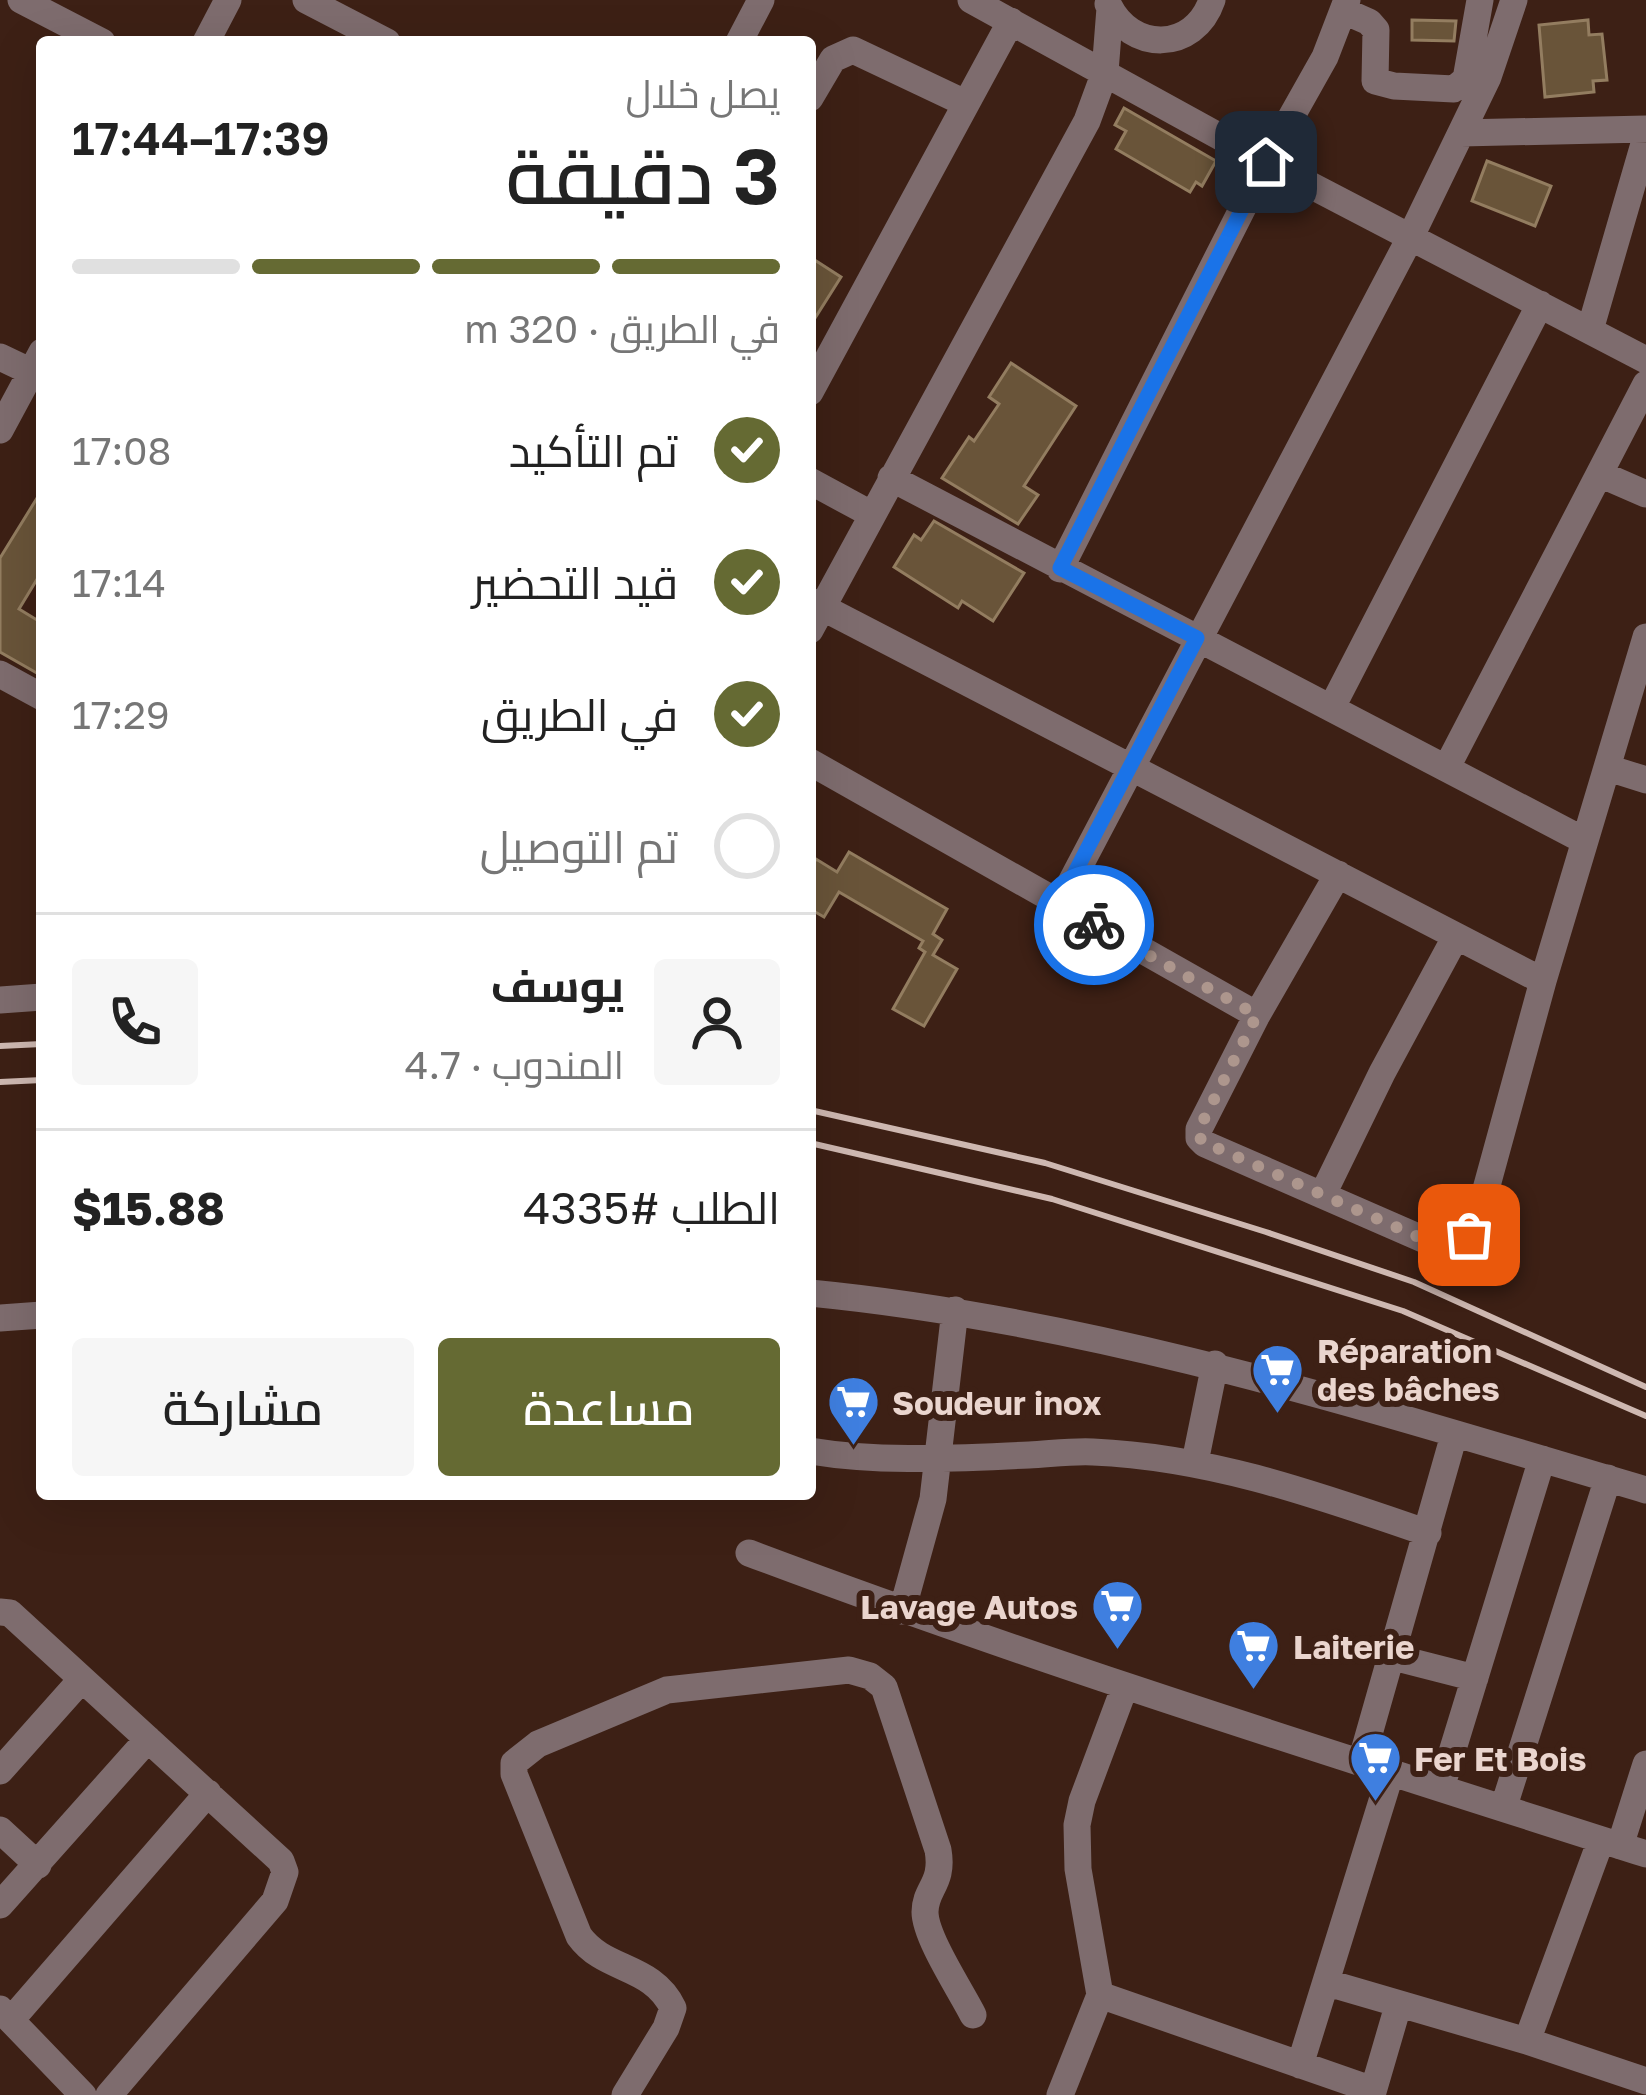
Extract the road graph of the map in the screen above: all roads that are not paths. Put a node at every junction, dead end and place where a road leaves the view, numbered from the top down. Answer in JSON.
{"nodes":[{"id":1,"x":21,"y":0,"type":"edge"},
{"id":2,"x":228,"y":0,"type":"edge"},
{"id":3,"x":306,"y":0,"type":"edge"},
{"id":4,"x":761,"y":0,"type":"edge"},
{"id":5,"x":970,"y":0,"type":"edge"},
{"id":6,"x":1230,"y":0,"type":"edge"},
{"id":7,"x":1480,"y":0,"type":"edge"},
{"id":8,"x":1514,"y":0,"type":"edge"},
{"id":9,"x":1108,"y":4,"type":"edge"},
{"id":10,"x":1345,"y":5,"type":"edge"},
{"id":11,"x":1011,"y":21,"type":"junction"},
{"id":12,"x":1195,"y":21,"type":"edge"},
{"id":13,"x":90,"y":36,"type":"edge"},
{"id":14,"x":209,"y":36,"type":"edge"},
{"id":15,"x":375,"y":36,"type":"edge"},
{"id":16,"x":743,"y":36,"type":"edge"},
{"id":17,"x":1324,"y":57,"type":"junction"},
{"id":18,"x":1114,"y":77,"type":"junction"},
{"id":19,"x":1375,"y":81,"type":"junction"},
{"id":20,"x":1475,"y":81,"type":"junction"},
{"id":21,"x":816,"y":88,"type":"edge"},
{"id":22,"x":965,"y":103,"type":"junction"},
{"id":23,"x":1461,"y":133,"type":"junction"},
{"id":24,"x":1646,"y":133,"type":"edge"},
{"id":25,"x":1266,"y":162,"type":"junction"},
{"id":26,"x":1411,"y":236,"type":"junction"},
{"id":27,"x":1540,"y":304,"type":"junction"},
{"id":28,"x":1590,"y":330,"type":"junction"},
{"id":29,"x":0,"y":357,"type":"edge"},
{"id":30,"x":1646,"y":359,"type":"edge"},
{"id":31,"x":36,"y":367,"type":"edge"},
{"id":32,"x":36,"y":371,"type":"edge"},
{"id":33,"x":816,"y":381,"type":"edge"},
{"id":34,"x":1646,"y":384,"type":"edge"},
{"id":35,"x":0,"y":430,"type":"edge"},
{"id":36,"x":1600,"y":474,"type":"junction"},
{"id":37,"x":891,"y":478,"type":"junction"},
{"id":38,"x":816,"y":484,"type":"edge"},
{"id":39,"x":1646,"y":494,"type":"edge"},
{"id":40,"x":871,"y":514,"type":"junction"},
{"id":41,"x":1060,"y":568,"type":"junction"},
{"id":42,"x":816,"y":610,"type":"edge"},
{"id":43,"x":816,"y":614,"type":"edge"},
{"id":44,"x":1197,"y":638,"type":"junction"},
{"id":45,"x":1646,"y":639,"type":"edge"},
{"id":46,"x":0,"y":674,"type":"edge"},
{"id":47,"x":36,"y":694,"type":"edge"},
{"id":48,"x":1332,"y":707,"type":"junction"},
{"id":49,"x":816,"y":765,"type":"edge"},
{"id":50,"x":1130,"y":766,"type":"junction"},
{"id":51,"x":1447,"y":766,"type":"junction"},
{"id":52,"x":1608,"y":768,"type":"junction"},
{"id":53,"x":1646,"y":780,"type":"edge"},
{"id":54,"x":1586,"y":841,"type":"junction"},
{"id":55,"x":1338,"y":874,"type":"junction"},
{"id":56,"x":1058,"y":905,"type":"junction"},
{"id":57,"x":1456,"y":936,"type":"junction"},
{"id":58,"x":1543,"y":981,"type":"junction"},
{"id":59,"x":36,"y":997,"type":"edge"},
{"id":60,"x":0,"y":1000,"type":"edge"},
{"id":61,"x":1257,"y":1015,"type":"junction"},
{"id":62,"x":1323,"y":1194,"type":"junction"},
{"id":63,"x":816,"y":1294,"type":"edge"},
{"id":64,"x":955,"y":1310,"type":"junction"},
{"id":65,"x":36,"y":1315,"type":"edge"},
{"id":66,"x":0,"y":1318,"type":"edge"},
{"id":67,"x":1215,"y":1364,"type":"junction"},
{"id":68,"x":1454,"y":1435,"type":"junction"},
{"id":69,"x":816,"y":1451,"type":"edge"},
{"id":70,"x":940,"y":1459,"type":"junction"},
{"id":71,"x":1542,"y":1459,"type":"junction"},
{"id":72,"x":1195,"y":1462,"type":"junction"},
{"id":73,"x":1608,"y":1478,"type":"junction"},
{"id":74,"x":1646,"y":1490,"type":"edge"},
{"id":75,"x":1428,"y":1533,"type":"junction"},
{"id":76,"x":749,"y":1553,"type":"dead end"},
{"id":77,"x":902,"y":1611,"type":"junction"},
{"id":78,"x":0,"y":1612,"type":"edge"},
{"id":79,"x":1393,"y":1657,"type":"junction"},
{"id":80,"x":1475,"y":1678,"type":"junction"},
{"id":81,"x":82,"y":1679,"type":"junction"},
{"id":82,"x":1125,"y":1686,"type":"junction"},
{"id":83,"x":148,"y":1738,"type":"junction"},
{"id":84,"x":1361,"y":1762,"type":"junction"},
{"id":85,"x":1646,"y":1763,"type":"edge"},
{"id":86,"x":0,"y":1771,"type":"edge"},
{"id":87,"x":1391,"y":1772,"type":"junction"},
{"id":88,"x":1441,"y":1788,"type":"junction"},
{"id":89,"x":208,"y":1793,"type":"junction"},
{"id":90,"x":1504,"y":1806,"type":"junction"},
{"id":91,"x":0,"y":1830,"type":"edge"},
{"id":92,"x":1622,"y":1846,"type":"edge"},
{"id":93,"x":38,"y":1865,"type":"junction"},
{"id":94,"x":0,"y":1905,"type":"edge"},
{"id":95,"x":1328,"y":1983,"type":"junction"},
{"id":96,"x":1100,"y":1995,"type":"junction"},
{"id":97,"x":1398,"y":2006,"type":"junction"},
{"id":98,"x":5,"y":2014,"type":"edge"},
{"id":99,"x":973,"y":2015,"type":"dead end"},
{"id":100,"x":1527,"y":2041,"type":"junction"},
{"id":101,"x":1300,"y":2065,"type":"junction"},
{"id":102,"x":1629,"y":2084,"type":"edge"},
{"id":103,"x":1373,"y":2092,"type":"edge"},
{"id":104,"x":83,"y":2095,"type":"edge"},
{"id":105,"x":109,"y":2095,"type":"edge"},
{"id":106,"x":625,"y":2095,"type":"edge"},
{"id":107,"x":1060,"y":2095,"type":"edge"}],
"edges":[{"from":1,"to":13,"type":"street"},
{"from":2,"to":14,"type":"street"},
{"from":3,"to":15,"type":"street"},
{"from":4,"to":16,"type":"street"},
{"from":5,"to":11,"type":"street"},
{"from":6,"to":12,"type":"street"},
{"from":7,"to":20,"type":"street"},
{"from":8,"to":20,"type":"street"},
{"from":9,"to":12,"type":"street"},
{"from":9,"to":18,"type":"street"},
{"from":10,"to":17,"type":"street"},
{"from":10,"to":19,"type":"street"},
{"from":11,"to":18,"type":"street"},
{"from":11,"to":22,"type":"street"},
{"from":12,"to":18,"type":"street"},
{"from":17,"to":19,"type":"street"},
{"from":17,"to":25,"type":"street"},
{"from":18,"to":25,"type":"street"},
{"from":18,"to":37,"type":"street"},
{"from":19,"to":20,"type":"street"},
{"from":20,"to":23,"type":"street"},
{"from":21,"to":22,"type":"street"},
{"from":22,"to":33,"type":"street"},
{"from":23,"to":24,"type":"street"},
{"from":23,"to":26,"type":"street"},
{"from":24,"to":28,"type":"street"},
{"from":25,"to":26,"type":"street"},
{"from":25,"to":41,"type":"street"},
{"from":26,"to":27,"type":"street"},
{"from":26,"to":44,"type":"street"},
{"from":27,"to":28,"type":"street"},
{"from":27,"to":48,"type":"street"},
{"from":28,"to":30,"type":"street"},
{"from":29,"to":31,"type":"street"},
{"from":32,"to":35,"type":"street"},
{"from":34,"to":36,"type":"street"},
{"from":36,"to":39,"type":"street"},
{"from":36,"to":51,"type":"street"},
{"from":37,"to":40,"type":"street"},
{"from":37,"to":41,"type":"street"},
{"from":38,"to":40,"type":"street"},
{"from":40,"to":42,"type":"street"},
{"from":41,"to":44,"type":"street"},
{"from":43,"to":50,"type":"street"},
{"from":44,"to":48,"type":"street"},
{"from":44,"to":50,"type":"street"},
{"from":45,"to":52,"type":"street"},
{"from":46,"to":47,"type":"street"},
{"from":48,"to":51,"type":"street"},
{"from":49,"to":56,"type":"street"},
{"from":50,"to":55,"type":"street"},
{"from":50,"to":56,"type":"street"},
{"from":51,"to":54,"type":"street"},
{"from":52,"to":53,"type":"street"},
{"from":52,"to":54,"type":"street"},
{"from":54,"to":58,"type":"street"},
{"from":55,"to":57,"type":"street"},
{"from":55,"to":61,"type":"street"},
{"from":56,"to":61,"type":"street"},
{"from":57,"to":58,"type":"street"},
{"from":57,"to":62,"type":"street"},
{"from":58,"to":62,"type":"street"},
{"from":59,"to":60,"type":"street"},
{"from":61,"to":62,"type":"street"},
{"from":63,"to":64,"type":"street"},
{"from":64,"to":67,"type":"street"},
{"from":64,"to":70,"type":"street"},
{"from":65,"to":66,"type":"street"},
{"from":67,"to":68,"type":"street"},
{"from":67,"to":72,"type":"street"},
{"from":68,"to":71,"type":"street"},
{"from":68,"to":75,"type":"street"},
{"from":69,"to":70,"type":"street"},
{"from":70,"to":72,"type":"street"},
{"from":70,"to":77,"type":"street"},
{"from":71,"to":73,"type":"street"},
{"from":71,"to":80,"type":"street"},
{"from":72,"to":75,"type":"street"},
{"from":73,"to":74,"type":"street"},
{"from":73,"to":90,"type":"street"},
{"from":75,"to":79,"type":"street"},
{"from":76,"to":77,"type":"street"},
{"from":77,"to":82,"type":"street"},
{"from":78,"to":81,"type":"street"},
{"from":79,"to":80,"type":"street"},
{"from":79,"to":84,"type":"street"},
{"from":80,"to":88,"type":"street"},
{"from":81,"to":83,"type":"street"},
{"from":81,"to":86,"type":"street"},
{"from":82,"to":84,"type":"street"},
{"from":82,"to":96,"type":"street"},
{"from":83,"to":89,"type":"street"},
{"from":83,"to":93,"type":"street"},
{"from":84,"to":87,"type":"street"},
{"from":85,"to":92,"type":"street"},
{"from":87,"to":88,"type":"street"},
{"from":87,"to":95,"type":"street"},
{"from":88,"to":90,"type":"street"},
{"from":89,"to":98,"type":"street"},
{"from":89,"to":105,"type":"street"},
{"from":90,"to":92,"type":"street"},
{"from":91,"to":93,"type":"street"},
{"from":92,"to":100,"type":"street"},
{"from":93,"to":94,"type":"street"},
{"from":95,"to":97,"type":"street"},
{"from":95,"to":101,"type":"street"},
{"from":96,"to":101,"type":"street"},
{"from":96,"to":107,"type":"street"},
{"from":97,"to":100,"type":"street"},
{"from":97,"to":103,"type":"street"},
{"from":98,"to":104,"type":"street"},
{"from":99,"to":106,"type":"street"},
{"from":100,"to":102,"type":"street"},
{"from":101,"to":103,"type":"street"}]}
